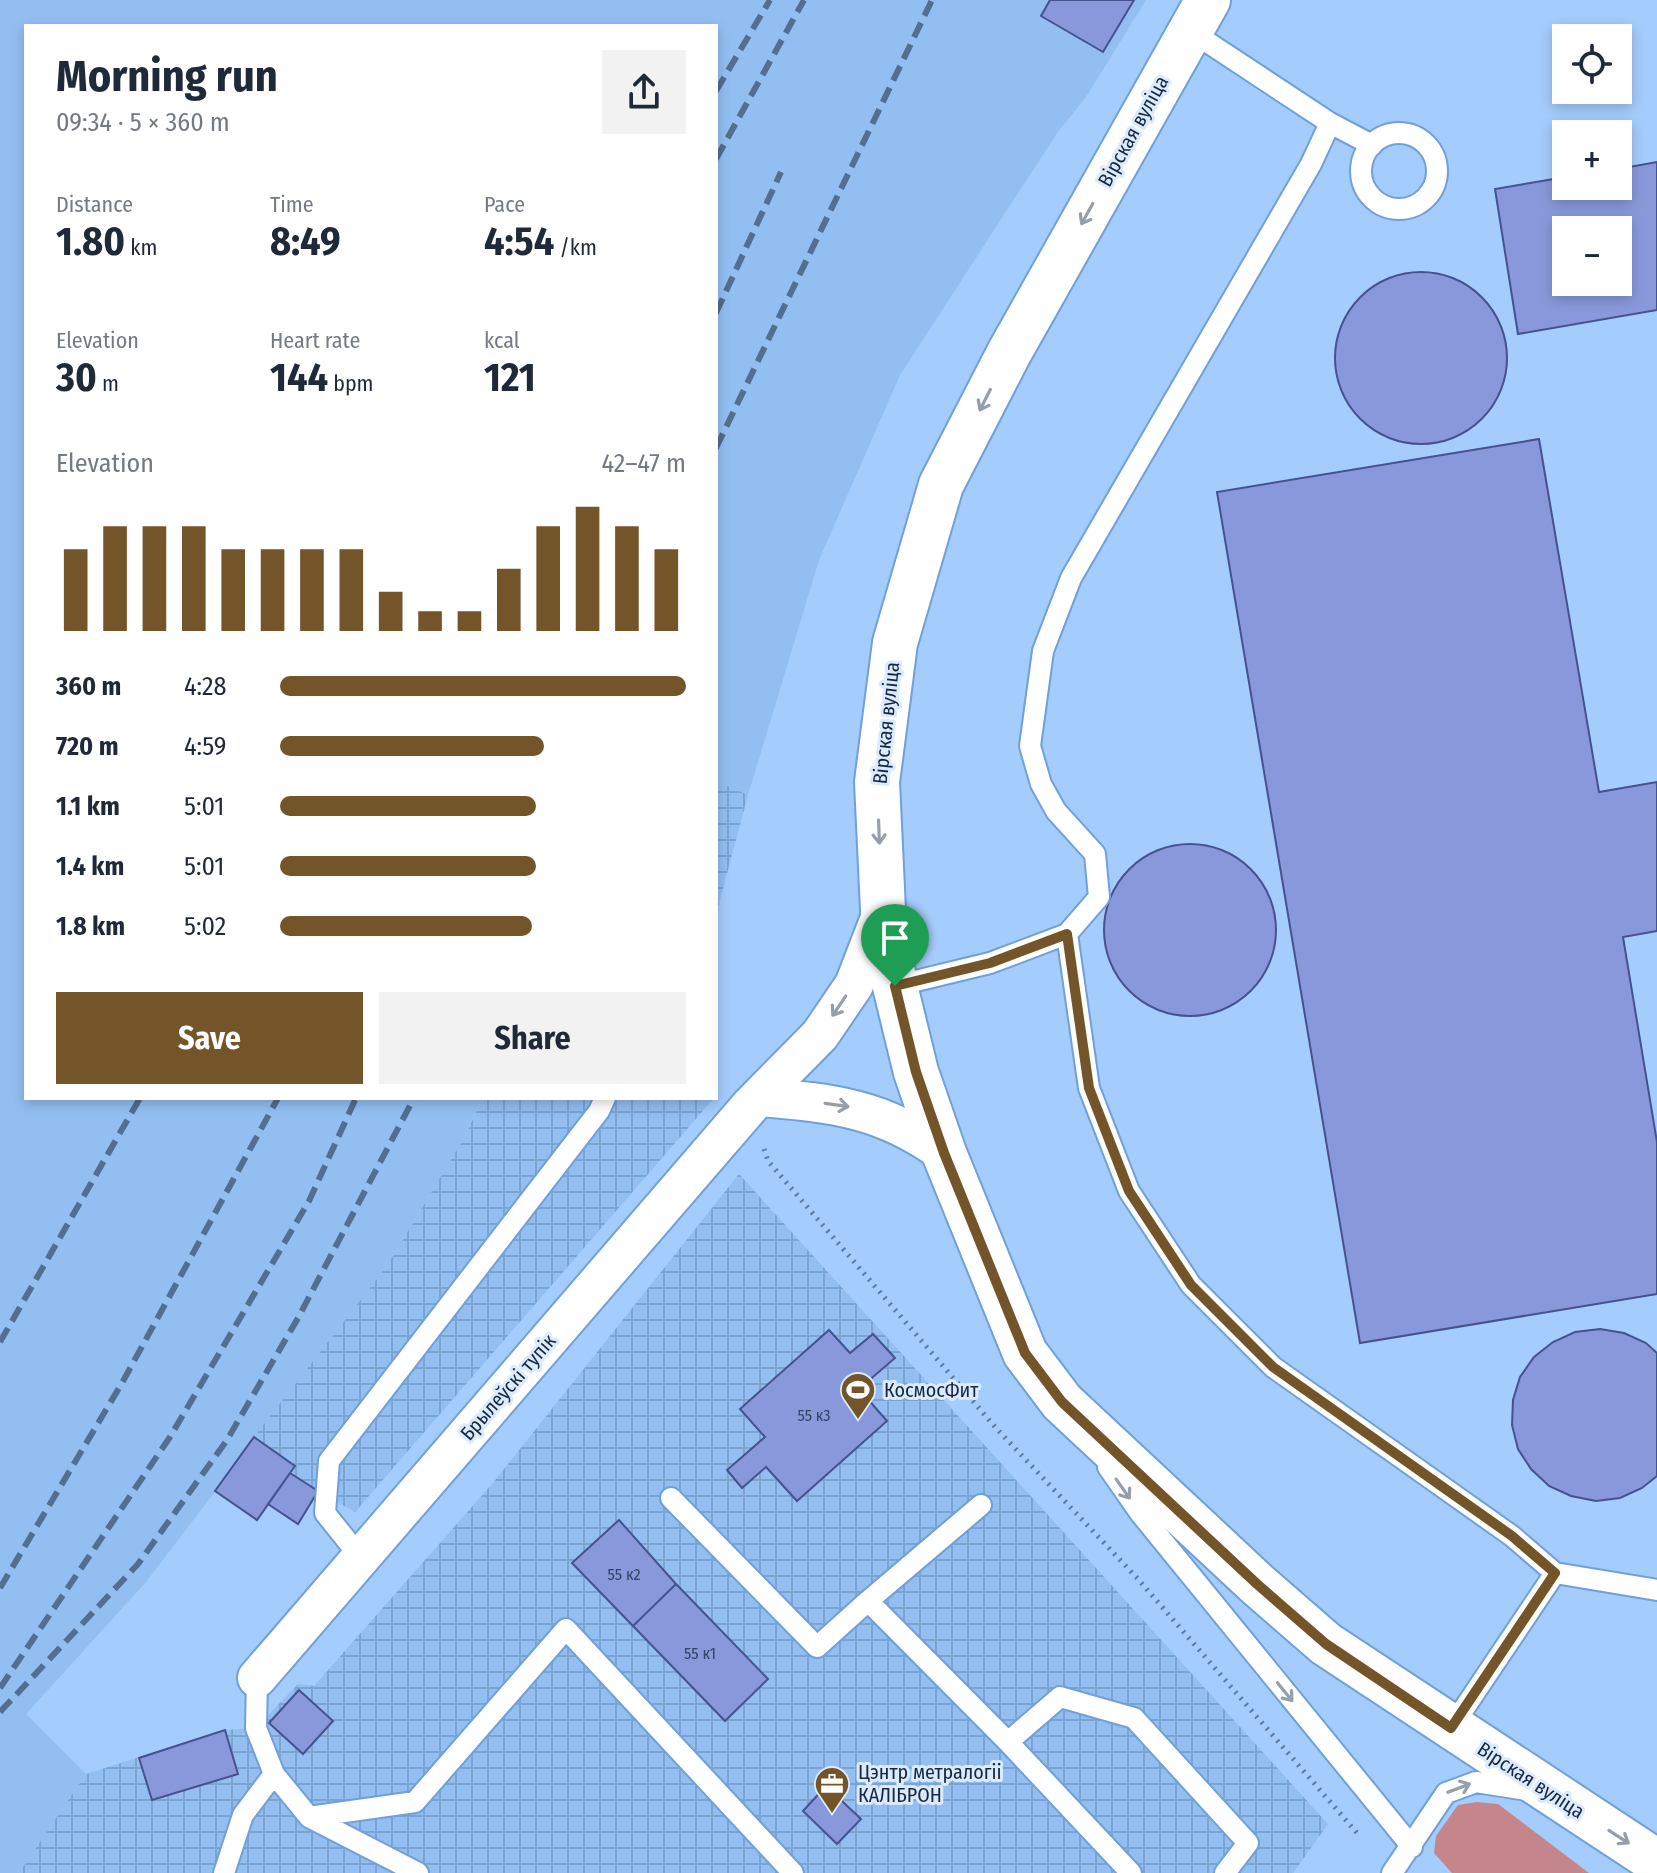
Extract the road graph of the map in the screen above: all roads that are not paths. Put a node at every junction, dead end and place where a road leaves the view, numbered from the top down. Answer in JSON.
{"nodes":[{"id":1,"x":1199,"y":15,"type":"edge"},
{"id":2,"x":1330,"y":123,"type":"junction"},
{"id":3,"x":1372,"y":145,"type":"dead end"},
{"id":4,"x":883,"y":910,"type":"junction"},
{"id":5,"x":1067,"y":934,"type":"junction"},
{"id":6,"x":895,"y":986,"type":"junction"},
{"id":7,"x":604,"y":1100,"type":"edge"},
{"id":8,"x":755,"y":1101,"type":"junction"},
{"id":9,"x":944,"y":1153,"type":"junction"},
{"id":10,"x":1062,"y":1402,"type":"junction"},
{"id":11,"x":671,"y":1498,"type":"dead end"},
{"id":12,"x":981,"y":1505,"type":"dead end"},
{"id":13,"x":361,"y":1558,"type":"junction"},
{"id":14,"x":1555,"y":1573,"type":"junction"},
{"id":15,"x":1657,"y":1590,"type":"edge"},
{"id":16,"x":868,"y":1601,"type":"junction"},
{"id":17,"x":257,"y":1678,"type":"joint"},
{"id":18,"x":1451,"y":1728,"type":"junction"},
{"id":19,"x":1008,"y":1742,"type":"junction"},
{"id":20,"x":274,"y":1774,"type":"junction"},
{"id":21,"x":1558,"y":1798,"type":"junction"},
{"id":22,"x":309,"y":1817,"type":"junction"},
{"id":23,"x":1412,"y":1847,"type":"junction"},
{"id":24,"x":1657,"y":1862,"type":"edge"},
{"id":25,"x":224,"y":1873,"type":"edge"},
{"id":26,"x":418,"y":1873,"type":"edge"},
{"id":27,"x":793,"y":1873,"type":"edge"},
{"id":28,"x":1131,"y":1873,"type":"edge"},
{"id":29,"x":1225,"y":1873,"type":"edge"},
{"id":30,"x":1392,"y":1873,"type":"edge"}],
"edges":[{"from":1,"to":2,"type":"lane"},
{"from":1,"to":4,"type":"main road","name":"Вірская вуліца","one_way":true},
{"from":2,"to":3,"type":"lane"},
{"from":2,"to":5,"type":"lane"},
{"from":4,"to":6,"type":"main road","name":"Вірская вуліца"},
{"from":4,"to":8,"type":"street","name":"Брылеўскі тупік","one_way":true},
{"from":5,"to":6,"type":"lane"},
{"from":5,"to":14,"type":"lane"},
{"from":6,"to":9,"type":"main road","name":"Вірская вуліца"},
{"from":7,"to":13,"type":"lane"},
{"from":8,"to":9,"type":"street","one_way":true},
{"from":8,"to":13,"type":"street","name":"Брылеўскі тупік"},
{"from":9,"to":10,"type":"main road","name":"Вірская вуліца"},
{"from":10,"to":18,"type":"main road","name":"Вірская вуліца"},
{"from":10,"to":23,"type":"lane","one_way":true},
{"from":11,"to":16,"type":"lane"},
{"from":12,"to":16,"type":"lane"},
{"from":13,"to":17,"type":"street","name":"Брылеўскі тупік"},
{"from":14,"to":15,"type":"lane"},
{"from":14,"to":18,"type":"lane"},
{"from":16,"to":19,"type":"lane"},
{"from":17,"to":20,"type":"lane"},
{"from":18,"to":21,"type":"main road","name":"Вірская вуліца"},
{"from":19,"to":28,"type":"lane"},
{"from":19,"to":29,"type":"lane"},
{"from":20,"to":22,"type":"lane"},
{"from":20,"to":25,"type":"lane"},
{"from":23,"to":21,"type":"lane","one_way":true},
{"from":21,"to":24,"type":"main road","name":"Вірская вуліца","one_way":true},
{"from":22,"to":26,"type":"lane"},
{"from":22,"to":27,"type":"lane"},
{"from":23,"to":30,"type":"lane"}]}
